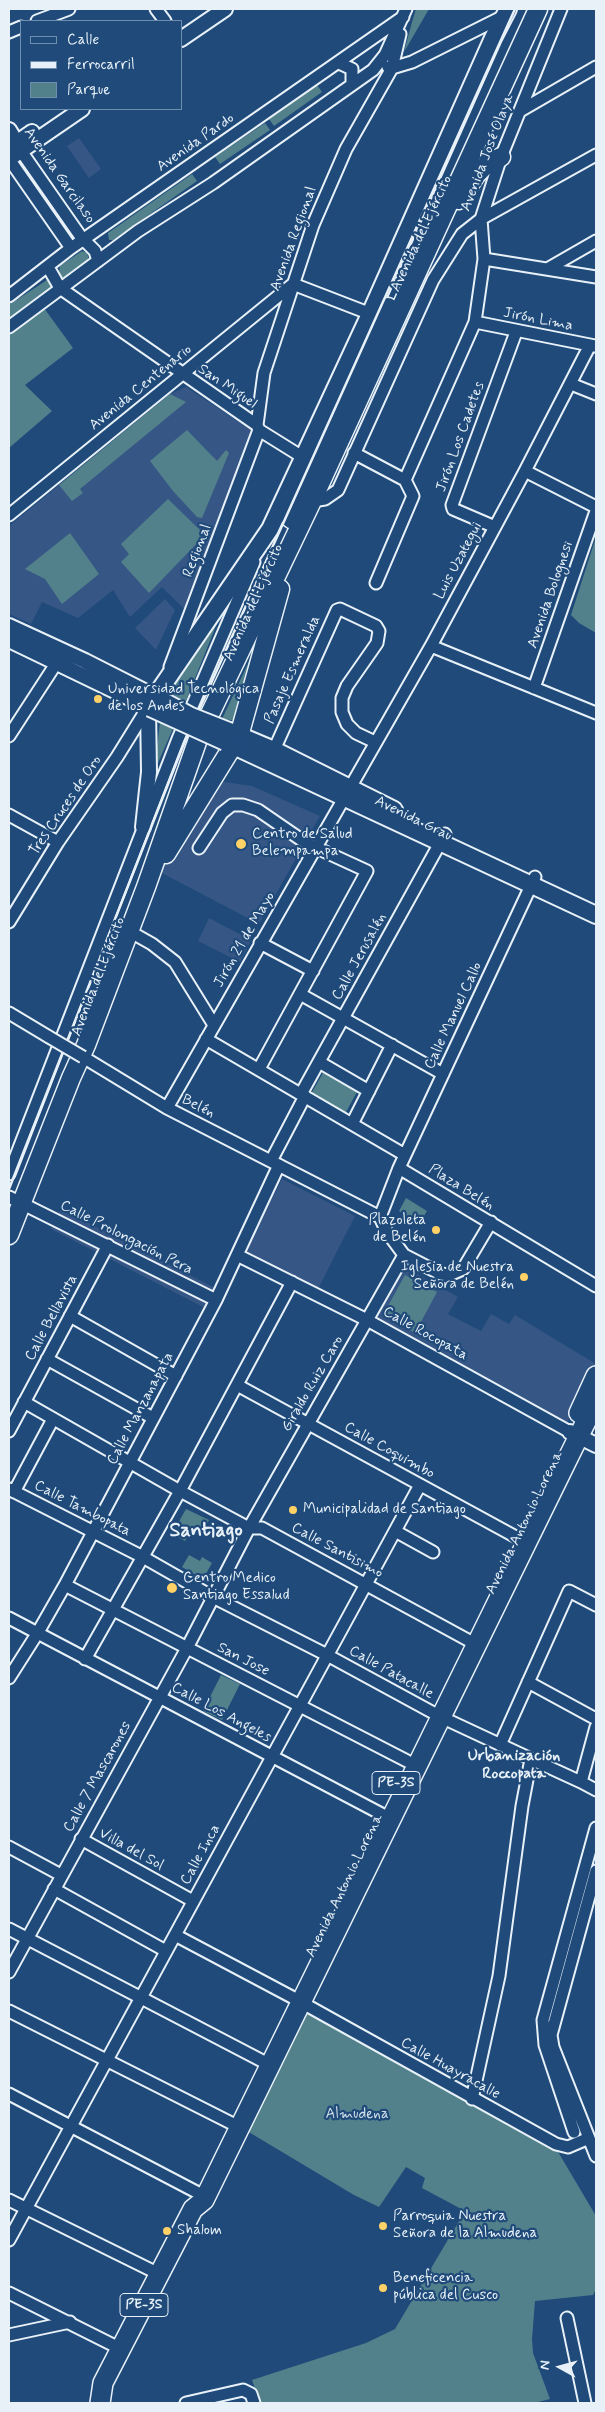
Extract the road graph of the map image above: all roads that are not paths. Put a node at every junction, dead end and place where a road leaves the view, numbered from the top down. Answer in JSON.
{"nodes":[{"id":1,"x":69,"y":9,"type":"edge"},
{"id":2,"x":156,"y":9,"type":"edge"},
{"id":3,"x":210,"y":9,"type":"edge"},
{"id":4,"x":225,"y":9,"type":"edge"},
{"id":5,"x":525,"y":9,"type":"edge"},
{"id":6,"x":538,"y":9,"type":"edge"},
{"id":7,"x":561,"y":9,"type":"edge"},
{"id":8,"x":506,"y":12,"type":"edge"},
{"id":9,"x":404,"y":13,"type":"edge"},
{"id":10,"x":40,"y":20,"type":"edge"},
{"id":11,"x":166,"y":20,"type":"edge"},
{"id":12,"x":182,"y":27,"type":"edge"},
{"id":13,"x":182,"y":38,"type":"edge"},
{"id":14,"x":339,"y":63,"type":"junction"},
{"id":15,"x":378,"y":64,"type":"junction"},
{"id":16,"x":596,"y":67,"type":"edge"},
{"id":17,"x":391,"y":71,"type":"junction"},
{"id":18,"x":352,"y":84,"type":"junction"},
{"id":19,"x":65,"y":110,"type":"edge"},
{"id":20,"x":80,"y":110,"type":"edge"},
{"id":21,"x":520,"y":112,"type":"junction"},
{"id":22,"x":9,"y":130,"type":"edge"},
{"id":23,"x":15,"y":147,"type":"edge"},
{"id":24,"x":596,"y":155,"type":"edge"},
{"id":25,"x":501,"y":157,"type":"junction"},
{"id":26,"x":9,"y":159,"type":"edge"},
{"id":27,"x":447,"y":208,"type":"junction"},
{"id":28,"x":482,"y":219,"type":"junction"},
{"id":29,"x":84,"y":239,"type":"junction"},
{"id":30,"x":596,"y":241,"type":"edge"},
{"id":31,"x":71,"y":248,"type":"junction"},
{"id":32,"x":484,"y":259,"type":"junction"},
{"id":33,"x":98,"y":261,"type":"junction"},
{"id":34,"x":48,"y":267,"type":"junction"},
{"id":35,"x":549,"y":268,"type":"junction"},
{"id":36,"x":596,"y":277,"type":"edge"},
{"id":37,"x":293,"y":284,"type":"junction"},
{"id":38,"x":60,"y":288,"type":"junction"},
{"id":39,"x":9,"y":296,"type":"edge"},
{"id":40,"x":376,"y":316,"type":"junction"},
{"id":41,"x":474,"y":322,"type":"junction"},
{"id":42,"x":9,"y":327,"type":"edge"},
{"id":43,"x":516,"y":332,"type":"junction"},
{"id":44,"x":593,"y":346,"type":"edge"},
{"id":45,"x":182,"y":375,"type":"junction"},
{"id":46,"x":370,"y":376,"type":"junction"},
{"id":47,"x":570,"y":384,"type":"junction"},
{"id":48,"x":596,"y":394,"type":"edge"},
{"id":49,"x":258,"y":427,"type":"junction"},
{"id":50,"x":354,"y":452,"type":"junction"},
{"id":51,"x":304,"y":458,"type":"junction"},
{"id":52,"x":525,"y":471,"type":"junction"},
{"id":53,"x":405,"y":480,"type":"junction"},
{"id":54,"x":312,"y":501,"type":"junction"},
{"id":55,"x":596,"y":507,"type":"edge"},
{"id":56,"x":596,"y":511,"type":"edge"},
{"id":57,"x":9,"y":515,"type":"edge"},
{"id":58,"x":495,"y":527,"type":"junction"},
{"id":59,"x":270,"y":529,"type":"junction"},
{"id":60,"x":293,"y":541,"type":"junction"},
{"id":61,"x":376,"y":583,"type":"dead end"},
{"id":62,"x":9,"y":626,"type":"edge"},
{"id":63,"x":9,"y":640,"type":"edge"},
{"id":64,"x":431,"y":646,"type":"junction"},
{"id":65,"x":60,"y":657,"type":"junction"},
{"id":66,"x":164,"y":682,"type":"junction"},
{"id":67,"x":534,"y":688,"type":"junction"},
{"id":68,"x":152,"y":702,"type":"junction"},
{"id":69,"x":596,"y":713,"type":"edge"},
{"id":70,"x":9,"y":736,"type":"edge"},
{"id":71,"x":232,"y":739,"type":"junction"},
{"id":72,"x":375,"y":742,"type":"junction"},
{"id":73,"x":274,"y":750,"type":"junction"},
{"id":74,"x":346,"y":793,"type":"junction"},
{"id":75,"x":9,"y":815,"type":"edge"},
{"id":76,"x":143,"y":827,"type":"junction"},
{"id":77,"x":443,"y":838,"type":"junction"},
{"id":78,"x":58,"y":842,"type":"junction"},
{"id":79,"x":199,"y":848,"type":"dead end"},
{"id":80,"x":315,"y":848,"type":"junction"},
{"id":81,"x":533,"y":881,"type":"junction"},
{"id":82,"x":146,"y":887,"type":"junction"},
{"id":83,"x":596,"y":906,"type":"edge"},
{"id":84,"x":596,"y":915,"type":"edge"},
{"id":85,"x":9,"y":922,"type":"edge"},
{"id":86,"x":129,"y":931,"type":"junction"},
{"id":87,"x":260,"y":943,"type":"junction"},
{"id":88,"x":312,"y":971,"type":"junction"},
{"id":89,"x":300,"y":994,"type":"junction"},
{"id":90,"x":9,"y":1013,"type":"edge"},
{"id":91,"x":343,"y":1018,"type":"junction"},
{"id":92,"x":214,"y":1025,"type":"junction"},
{"id":93,"x":206,"y":1039,"type":"junction"},
{"id":94,"x":392,"y":1045,"type":"junction"},
{"id":95,"x":319,"y":1062,"type":"junction"},
{"id":96,"x":259,"y":1069,"type":"junction"},
{"id":97,"x":443,"y":1074,"type":"junction"},
{"id":98,"x":369,"y":1091,"type":"junction"},
{"id":99,"x":303,"y":1095,"type":"junction"},
{"id":100,"x":167,"y":1108,"type":"junction"},
{"id":101,"x":352,"y":1124,"type":"junction"},
{"id":102,"x":405,"y":1155,"type":"junction"},
{"id":103,"x":275,"y":1163,"type":"junction"},
{"id":104,"x":400,"y":1168,"type":"junction"},
{"id":105,"x":9,"y":1174,"type":"edge"},
{"id":106,"x":13,"y":1202,"type":"edge"},
{"id":107,"x":380,"y":1217,"type":"junction"},
{"id":108,"x":491,"y":1222,"type":"junction"},
{"id":109,"x":9,"y":1235,"type":"edge"},
{"id":110,"x":108,"y":1245,"type":"junction"},
{"id":111,"x":404,"y":1254,"type":"junction"},
{"id":112,"x":237,"y":1255,"type":"junction"},
{"id":113,"x":292,"y":1282,"type":"junction"},
{"id":114,"x":596,"y":1286,"type":"edge"},
{"id":115,"x":216,"y":1300,"type":"junction"},
{"id":116,"x":70,"y":1316,"type":"junction"},
{"id":117,"x":366,"y":1320,"type":"junction"},
{"id":118,"x":48,"y":1359,"type":"junction"},
{"id":119,"x":176,"y":1376,"type":"junction"},
{"id":120,"x":596,"y":1376,"type":"edge"},
{"id":121,"x":237,"y":1384,"type":"junction"},
{"id":122,"x":596,"y":1401,"type":"edge"},
{"id":123,"x":24,"y":1402,"type":"junction"},
{"id":124,"x":53,"y":1418,"type":"junction"},
{"id":125,"x":153,"y":1418,"type":"junction"},
{"id":126,"x":308,"y":1424,"type":"junction"},
{"id":127,"x":9,"y":1431,"type":"edge"},
{"id":128,"x":575,"y":1434,"type":"junction"},
{"id":129,"x":596,"y":1445,"type":"edge"},
{"id":130,"x":130,"y":1462,"type":"junction"},
{"id":131,"x":420,"y":1485,"type":"junction"},
{"id":132,"x":11,"y":1490,"type":"edge"},
{"id":133,"x":180,"y":1491,"type":"junction"},
{"id":134,"x":249,"y":1528,"type":"junction"},
{"id":135,"x":395,"y":1531,"type":"junction"},
{"id":136,"x":92,"y":1532,"type":"junction"},
{"id":137,"x":522,"y":1541,"type":"junction"},
{"id":138,"x":433,"y":1552,"type":"dead end"},
{"id":139,"x":141,"y":1556,"type":"junction"},
{"id":140,"x":366,"y":1584,"type":"junction"},
{"id":141,"x":64,"y":1585,"type":"junction"},
{"id":142,"x":213,"y":1597,"type":"junction"},
{"id":143,"x":596,"y":1605,"type":"edge"},
{"id":144,"x":112,"y":1609,"type":"junction"},
{"id":145,"x":9,"y":1618,"type":"edge"},
{"id":146,"x":37,"y":1634,"type":"junction"},
{"id":147,"x":473,"y":1643,"type":"junction"},
{"id":148,"x":187,"y":1648,"type":"junction"},
{"id":149,"x":327,"y":1655,"type":"junction"},
{"id":150,"x":85,"y":1659,"type":"junction"},
{"id":151,"x":9,"y":1678,"type":"edge"},
{"id":152,"x":528,"y":1682,"type":"junction"},
{"id":153,"x":160,"y":1698,"type":"junction"},
{"id":154,"x":300,"y":1706,"type":"junction"},
{"id":155,"x":436,"y":1714,"type":"junction"},
{"id":156,"x":596,"y":1719,"type":"edge"},
{"id":157,"x":596,"y":1727,"type":"edge"},
{"id":158,"x":500,"y":1744,"type":"junction"},
{"id":159,"x":272,"y":1757,"type":"junction"},
{"id":160,"x":531,"y":1759,"type":"junction"},
{"id":161,"x":407,"y":1761,"type":"junction"},
{"id":162,"x":582,"y":1782,"type":"junction"},
{"id":163,"x":596,"y":1790,"type":"edge"},
{"id":164,"x":386,"y":1817,"type":"junction"},
{"id":165,"x":596,"y":1828,"type":"edge"},
{"id":166,"x":81,"y":1839,"type":"junction"},
{"id":167,"x":9,"y":1847,"type":"edge"},
{"id":168,"x":596,"y":1872,"type":"edge"},
{"id":169,"x":61,"y":1875,"type":"junction"},
{"id":170,"x":54,"y":1889,"type":"junction"},
{"id":171,"x":193,"y":1901,"type":"junction"},
{"id":172,"x":9,"y":1929,"type":"edge"},
{"id":173,"x":175,"y":1935,"type":"junction"},
{"id":174,"x":27,"y":1938,"type":"junction"},
{"id":175,"x":166,"y":1951,"type":"junction"},
{"id":176,"x":9,"y":1972,"type":"edge"},
{"id":177,"x":140,"y":1998,"type":"junction"},
{"id":178,"x":296,"y":1999,"type":"junction"},
{"id":179,"x":9,"y":2011,"type":"edge"},
{"id":180,"x":106,"y":2061,"type":"junction"},
{"id":181,"x":265,"y":2062,"type":"junction"},
{"id":182,"x":9,"y":2094,"type":"edge"},
{"id":183,"x":472,"y":2099,"type":"junction"},
{"id":184,"x":233,"y":2125,"type":"junction"},
{"id":185,"x":71,"y":2126,"type":"junction"},
{"id":186,"x":574,"y":2132,"type":"dead end"},
{"id":187,"x":589,"y":2138,"type":"junction"},
{"id":188,"x":596,"y":2156,"type":"edge"},
{"id":189,"x":198,"y":2198,"type":"junction"},
{"id":190,"x":9,"y":2200,"type":"edge"},
{"id":191,"x":26,"y":2209,"type":"junction"},
{"id":192,"x":9,"y":2240,"type":"edge"},
{"id":193,"x":160,"y":2274,"type":"junction"},
{"id":194,"x":9,"y":2293,"type":"edge"},
{"id":195,"x":567,"y":2318,"type":"dead end"},
{"id":196,"x":70,"y":2322,"type":"junction"},
{"id":197,"x":9,"y":2335,"type":"edge"},
{"id":198,"x":121,"y":2349,"type":"junction"},
{"id":199,"x":103,"y":2401,"type":"edge"},
{"id":200,"x":186,"y":2403,"type":"edge"},
{"id":201,"x":254,"y":2403,"type":"edge"},
{"id":202,"x":585,"y":2403,"type":"edge"}],
"edges":[{"from":1,"to":10,"type":"street"},
{"from":2,"to":11,"type":"street"},
{"from":3,"to":12,"type":"street"},
{"from":4,"to":13,"type":"street"},
{"from":5,"to":40,"type":"main road","name":"Avenida del Ejército"},
{"from":6,"to":27,"type":"main road","name":"Avenida del Ejército"},
{"from":7,"to":21,"type":"street","name":"Avenida José Olaya"},
{"from":8,"to":17,"type":"street"},
{"from":8,"to":40,"type":"main road","name":"Avenida del Ejército"},
{"from":9,"to":14,"type":"street","name":"Avenida Pardo"},
{"from":9,"to":15,"type":"street"},
{"from":9,"to":17,"type":"street"},
{"from":14,"to":18,"type":"street"},
{"from":14,"to":29,"type":"street","name":"Avenida Pardo"},
{"from":15,"to":17,"type":"street"},
{"from":15,"to":18,"type":"street"},
{"from":16,"to":21,"type":"street"},
{"from":17,"to":37,"type":"street","name":"Avenida Regional"},
{"from":18,"to":33,"type":"street"},
{"from":19,"to":23,"type":"street"},
{"from":20,"to":23,"type":"street"},
{"from":21,"to":25,"type":"street","name":"Avenida José Olaya"},
{"from":22,"to":23,"type":"street","name":"Avenida Garcilaso"},
{"from":23,"to":26,"type":"street"},
{"from":23,"to":29,"type":"street","name":"Avenida Garcilaso"},
{"from":24,"to":28,"type":"street"},
{"from":25,"to":27,"type":"main road"},
{"from":25,"to":28,"type":"street","name":"Avenida José Olaya"},
{"from":26,"to":31,"type":"street","name":"Avenida Garcilaso"},
{"from":27,"to":46,"type":"main road","name":"Avenida del Ejército"},
{"from":28,"to":32,"type":"street"},
{"from":28,"to":50,"type":"street","name":"Avenida José Olaya"},
{"from":29,"to":31,"type":"street","name":"Avenida Pardo"},
{"from":29,"to":33,"type":"street","name":"Avenida Garcilaso"},
{"from":30,"to":35,"type":"street"},
{"from":31,"to":34,"type":"street","name":"Avenida Pardo"},
{"from":32,"to":35,"type":"street"},
{"from":32,"to":41,"type":"street"},
{"from":33,"to":38,"type":"street"},
{"from":34,"to":38,"type":"street"},
{"from":34,"to":39,"type":"street","name":"Avenida Pardo"},
{"from":35,"to":36,"type":"street"},
{"from":37,"to":40,"type":"street"},
{"from":37,"to":45,"type":"street","name":"Avenida Centenario"},
{"from":37,"to":49,"type":"street","name":"Avenida Regional"},
{"from":38,"to":42,"type":"street"},
{"from":38,"to":45,"type":"street","name":"San Miguel"},
{"from":40,"to":46,"type":"street"},
{"from":40,"to":51,"type":"main road","name":"Avenida del Ejército"},
{"from":40,"to":106,"type":"main road","name":"Avenida del Ejército"},
{"from":41,"to":43,"type":"street","name":"Jirón Lima"},
{"from":41,"to":53,"type":"street"},
{"from":43,"to":44,"type":"street","name":"Jirón Lima"},
{"from":43,"to":58,"type":"street","name":"Jirón Los Cadetes"},
{"from":44,"to":47,"type":"street","name":"Luis Uzategui"},
{"from":45,"to":49,"type":"street","name":"San Miguel"},
{"from":45,"to":57,"type":"street","name":"Avenida Centenario"},
{"from":46,"to":54,"type":"main road","name":"Avenida del Ejército"},
{"from":47,"to":48,"type":"street"},
{"from":47,"to":52,"type":"street","name":"Luis Uzategui"},
{"from":49,"to":51,"type":"street","name":"San Miguel"},
{"from":49,"to":66,"type":"street","name":"Regional"},
{"from":50,"to":53,"type":"street"},
{"from":50,"to":54,"type":"street","name":"Avenida José Olaya"},
{"from":51,"to":59,"type":"main road","name":"Avenida del Ejército"},
{"from":52,"to":55,"type":"street"},
{"from":52,"to":58,"type":"street","name":"Luis Uzategui"},
{"from":53,"to":61,"type":"street"},
{"from":54,"to":60,"type":"main road","name":"Avenida del Ejército"},
{"from":56,"to":67,"type":"street","name":"Avenida Bolognesi"},
{"from":58,"to":64,"type":"street","name":"Luis Uzategui"},
{"from":59,"to":66,"type":"main road"},
{"from":59,"to":76,"type":"street","name":"Avenida del Ejército"},
{"from":60,"to":71,"type":"main road"},
{"from":60,"to":82,"type":"main road","name":"Avenida del Ejército"},
{"from":62,"to":65,"type":"street"},
{"from":63,"to":65,"type":"street"},
{"from":64,"to":67,"type":"street"},
{"from":64,"to":72,"type":"street","name":"Luis Uzategui"},
{"from":65,"to":68,"type":"street"},
{"from":65,"to":70,"type":"street"},
{"from":66,"to":68,"type":"main road"},
{"from":67,"to":69,"type":"street"},
{"from":68,"to":71,"type":"main road","bridge":true},
{"from":68,"to":76,"type":"street"},
{"from":68,"to":78,"type":"street","name":"Tres Cruces de Oro"},
{"from":71,"to":73,"type":"main road","name":"Avenida Grau"},
{"from":71,"to":74,"type":"main road","name":"Avenida Grau"},
{"from":71,"to":82,"type":"main road"},
{"from":72,"to":73,"type":"street","name":"Pasaje Esmeralda"},
{"from":72,"to":74,"type":"street","name":"Luis Uzategui"},
{"from":73,"to":74,"type":"main road","name":"Avenida Grau"},
{"from":74,"to":77,"type":"main road","name":"Avenida Grau"},
{"from":74,"to":80,"type":"street","name":"Jirón 21 de Mayo"},
{"from":75,"to":78,"type":"street"},
{"from":76,"to":105,"type":"street","name":"Avenida del Ejército"},
{"from":77,"to":81,"type":"main road","name":"Avenida Grau"},
{"from":77,"to":91,"type":"street","name":"Calle Jerusalén"},
{"from":78,"to":85,"type":"street","name":"Tres Cruces de Oro"},
{"from":79,"to":80,"type":"street"},
{"from":80,"to":87,"type":"street","name":"Jirón 21 de Mayo"},
{"from":80,"to":88,"type":"street"},
{"from":81,"to":83,"type":"main road","name":"Avenida Grau"},
{"from":81,"to":84,"type":"main road","name":"Avenida Grau"},
{"from":81,"to":97,"type":"street","name":"Calle Manuel Callo"},
{"from":82,"to":86,"type":"main road","name":"Avenida del Ejército"},
{"from":86,"to":92,"type":"street"},
{"from":86,"to":106,"type":"main road","name":"Avenida del Ejército"},
{"from":87,"to":88,"type":"street"},
{"from":87,"to":92,"type":"street","name":"Jirón 21 de Mayo"},
{"from":88,"to":89,"type":"street"},
{"from":89,"to":91,"type":"street"},
{"from":89,"to":96,"type":"street"},
{"from":90,"to":100,"type":"street","name":"Belén","bridge":true},
{"from":91,"to":94,"type":"street"},
{"from":91,"to":95,"type":"street","name":"Calle Jerusalén"},
{"from":92,"to":93,"type":"street","name":"Jirón 21 de Mayo"},
{"from":93,"to":96,"type":"street"},
{"from":93,"to":100,"type":"street","name":"Jirón 21 de Mayo"},
{"from":94,"to":97,"type":"street"},
{"from":94,"to":98,"type":"street"},
{"from":95,"to":98,"type":"street"},
{"from":95,"to":99,"type":"street","name":"Calle Jerusalén"},
{"from":96,"to":99,"type":"street"},
{"from":97,"to":102,"type":"street","name":"Calle Manuel Callo"},
{"from":98,"to":101,"type":"street"},
{"from":99,"to":101,"type":"street"},
{"from":99,"to":103,"type":"street","name":"Calle Jerusalén"},
{"from":100,"to":103,"type":"street","name":"Belén"},
{"from":101,"to":102,"type":"street"},
{"from":102,"to":104,"type":"street","name":"Calle Manuel Callo"},
{"from":103,"to":107,"type":"street","name":"Belén"},
{"from":103,"to":112,"type":"street"},
{"from":104,"to":107,"type":"street"},
{"from":104,"to":108,"type":"street","name":"Plaza Belén"},
{"from":106,"to":109,"type":"main road","name":"Avenida del Ejército"},
{"from":106,"to":110,"type":"street","name":"Calle Prolongación Pera"},
{"from":107,"to":111,"type":"street","name":"Plaza Belén"},
{"from":108,"to":111,"type":"street","name":"Plaza Belén"},
{"from":108,"to":114,"type":"street"},
{"from":110,"to":115,"type":"street","name":"Calle Prolongación Pera"},
{"from":110,"to":116,"type":"street","name":"Calle Bellavista"},
{"from":111,"to":117,"type":"street","name":"Giraldo Ruiz Caro"},
{"from":112,"to":113,"type":"street","name":"Calle Rocopata"},
{"from":112,"to":115,"type":"street"},
{"from":113,"to":117,"type":"street","name":"Calle Rocopata"},
{"from":113,"to":121,"type":"street"},
{"from":115,"to":119,"type":"street","name":"Calle Manzanapata"},
{"from":116,"to":118,"type":"street","name":"Calle Bellavista"},
{"from":116,"to":119,"type":"street"},
{"from":117,"to":126,"type":"street","name":"Giraldo Ruiz Caro"},
{"from":117,"to":128,"type":"street","name":"Calle Rocopata"},
{"from":118,"to":123,"type":"street","name":"Calle Bellavista"},
{"from":118,"to":125,"type":"street"},
{"from":119,"to":125,"type":"street","name":"Calle Manzanapata"},
{"from":120,"to":128,"type":"highway","name":"Avenida Antonio Lorena","number":"PE-3S"},
{"from":121,"to":126,"type":"street","name":"Calle Coquimbo"},
{"from":121,"to":133,"type":"street"},
{"from":122,"to":128,"type":"highway","name":"Avenida Antonio Lorena","number":"PE-3S"},
{"from":123,"to":124,"type":"street","name":"Calle Santisimo"},
{"from":123,"to":127,"type":"street","name":"Calle Bellavista"},
{"from":124,"to":130,"type":"street","name":"Calle Santisimo"},
{"from":124,"to":132,"type":"street"},
{"from":125,"to":130,"type":"street","name":"Calle Manzanapata"},
{"from":126,"to":131,"type":"street","name":"Calle Coquimbo"},
{"from":126,"to":134,"type":"street","name":"Giraldo Ruiz Caro"},
{"from":128,"to":129,"type":"street","name":"Calle Rocopata"},
{"from":128,"to":137,"type":"highway","name":"Avenida Antonio Lorena","number":"PE-3S"},
{"from":130,"to":133,"type":"street","name":"Calle Santisimo"},
{"from":130,"to":136,"type":"street","name":"Calle Manzanapata"},
{"from":131,"to":135,"type":"street","name":"Calle Inca"},
{"from":131,"to":137,"type":"street","name":"Calle Coquimbo"},
{"from":132,"to":136,"type":"street","name":"Calle Tambopata"},
{"from":133,"to":134,"type":"street","name":"Calle Santisimo"},
{"from":133,"to":139,"type":"street"},
{"from":134,"to":140,"type":"street","name":"Calle Santisimo"},
{"from":134,"to":142,"type":"street","name":"Giraldo Ruiz Caro"},
{"from":135,"to":138,"type":"street"},
{"from":135,"to":140,"type":"street","name":"Calle Inca"},
{"from":136,"to":139,"type":"street","name":"Calle Tambopata"},
{"from":136,"to":141,"type":"street","name":"Calle Manzanapata"},
{"from":137,"to":147,"type":"highway","name":"Avenida Antonio Lorena","number":"PE-3S"},
{"from":139,"to":142,"type":"street","name":"Calle Tambopata"},
{"from":139,"to":144,"type":"street"},
{"from":140,"to":147,"type":"street","name":"Calle Santisimo"},
{"from":140,"to":149,"type":"street","name":"Calle Inca"},
{"from":141,"to":144,"type":"street","name":"San Jose"},
{"from":141,"to":146,"type":"street","name":"Calle Manzanapata"},
{"from":142,"to":148,"type":"street","name":"Calle 7 Mascarones"},
{"from":142,"to":149,"type":"street"},
{"from":143,"to":152,"type":"street"},
{"from":144,"to":148,"type":"street","name":"San Jose"},
{"from":144,"to":150,"type":"street"},
{"from":145,"to":146,"type":"street","name":"Calle Los Angeles"},
{"from":146,"to":150,"type":"street","name":"Calle Los Angeles"},
{"from":146,"to":151,"type":"street","name":"Calle Manzanapata"},
{"from":147,"to":155,"type":"highway","name":"Avenida Antonio Lorena","number":"PE-3S"},
{"from":148,"to":153,"type":"street","name":"Calle 7 Mascarones"},
{"from":148,"to":154,"type":"street","name":"San Jose"},
{"from":149,"to":154,"type":"street","name":"Calle Inca"},
{"from":149,"to":155,"type":"street","name":"Calle Patacalle"},
{"from":150,"to":153,"type":"street","name":"Calle Los Angeles"},
{"from":152,"to":156,"type":"street"},
{"from":152,"to":158,"type":"street"},
{"from":153,"to":159,"type":"street","name":"Calle Los Angeles"},
{"from":153,"to":166,"type":"street","name":"Calle 7 Mascarones"},
{"from":154,"to":159,"type":"street","name":"Calle Inca"},
{"from":154,"to":161,"type":"street","name":"San Jose"},
{"from":155,"to":158,"type":"street","name":"Calle Patacalle"},
{"from":155,"to":161,"type":"highway","name":"Avenida Antonio Lorena","number":"PE-3S"},
{"from":155,"to":164,"type":"highway","name":"Avenida Antonio Lorena","number":"PE-3S"},
{"from":157,"to":162,"type":"street"},
{"from":158,"to":160,"type":"street","name":"Calle Patacalle"},
{"from":159,"to":164,"type":"street","name":"Calle Los Angeles"},
{"from":159,"to":171,"type":"street","name":"Calle Inca"},
{"from":160,"to":162,"type":"street","name":"Calle Patacalle"},
{"from":160,"to":183,"type":"street"},
{"from":161,"to":164,"type":"highway","name":"Avenida Antonio Lorena","number":"PE-3S"},
{"from":162,"to":163,"type":"street","name":"Calle Patacalle"},
{"from":164,"to":178,"type":"highway","name":"Avenida Antonio Lorena","number":"PE-3S"},
{"from":165,"to":186,"type":"street"},
{"from":166,"to":169,"type":"street","name":"Calle 7 Mascarones"},
{"from":166,"to":171,"type":"street","name":"Villa del Sol"},
{"from":167,"to":169,"type":"street"},
{"from":168,"to":187,"type":"street"},
{"from":169,"to":170,"type":"street","name":"Calle 7 Mascarones"},
{"from":170,"to":174,"type":"street","name":"Calle 7 Mascarones"},
{"from":170,"to":175,"type":"street"},
{"from":171,"to":173,"type":"street","name":"Calle Inca"},
{"from":172,"to":174,"type":"street"},
{"from":173,"to":175,"type":"street","name":"Calle Inca"},
{"from":173,"to":178,"type":"street","name":"Calle Huayracalle"},
{"from":174,"to":176,"type":"street","name":"Calle 7 Mascarones"},
{"from":174,"to":177,"type":"street"},
{"from":175,"to":177,"type":"street","name":"Calle Inca"},
{"from":177,"to":180,"type":"street","name":"Calle Inca"},
{"from":177,"to":181,"type":"street"},
{"from":178,"to":181,"type":"highway","name":"Avenida Antonio Lorena","number":"PE-3S"},
{"from":178,"to":183,"type":"street","name":"Calle Huayracalle"},
{"from":179,"to":180,"type":"street"},
{"from":180,"to":184,"type":"street"},
{"from":180,"to":185,"type":"street","name":"Calle Inca"},
{"from":181,"to":184,"type":"highway","name":"Avenida Antonio Lorena","number":"PE-3S"},
{"from":182,"to":185,"type":"street"},
{"from":183,"to":187,"type":"street","name":"Calle Huayracalle"},
{"from":184,"to":189,"type":"highway","name":"Avenida Antonio Lorena","number":"PE-3S"},
{"from":185,"to":189,"type":"street"},
{"from":185,"to":191,"type":"street","name":"Calle Inca"},
{"from":187,"to":188,"type":"street"},
{"from":189,"to":193,"type":"highway","name":"Avenida Antonio Lorena","number":"PE-3S"},
{"from":190,"to":191,"type":"street"},
{"from":191,"to":192,"type":"street","name":"Calle Inca"},
{"from":191,"to":193,"type":"street"},
{"from":193,"to":198,"type":"highway","name":"Avenida Antonio Lorena","number":"PE-3S"},
{"from":194,"to":196,"type":"street"},
{"from":195,"to":202,"type":"street"},
{"from":196,"to":197,"type":"street"},
{"from":196,"to":198,"type":"street"},
{"from":198,"to":199,"type":"highway","name":"Avenida Antonio Lorena","number":"PE-3S"},
{"from":200,"to":201,"type":"street"}]}
